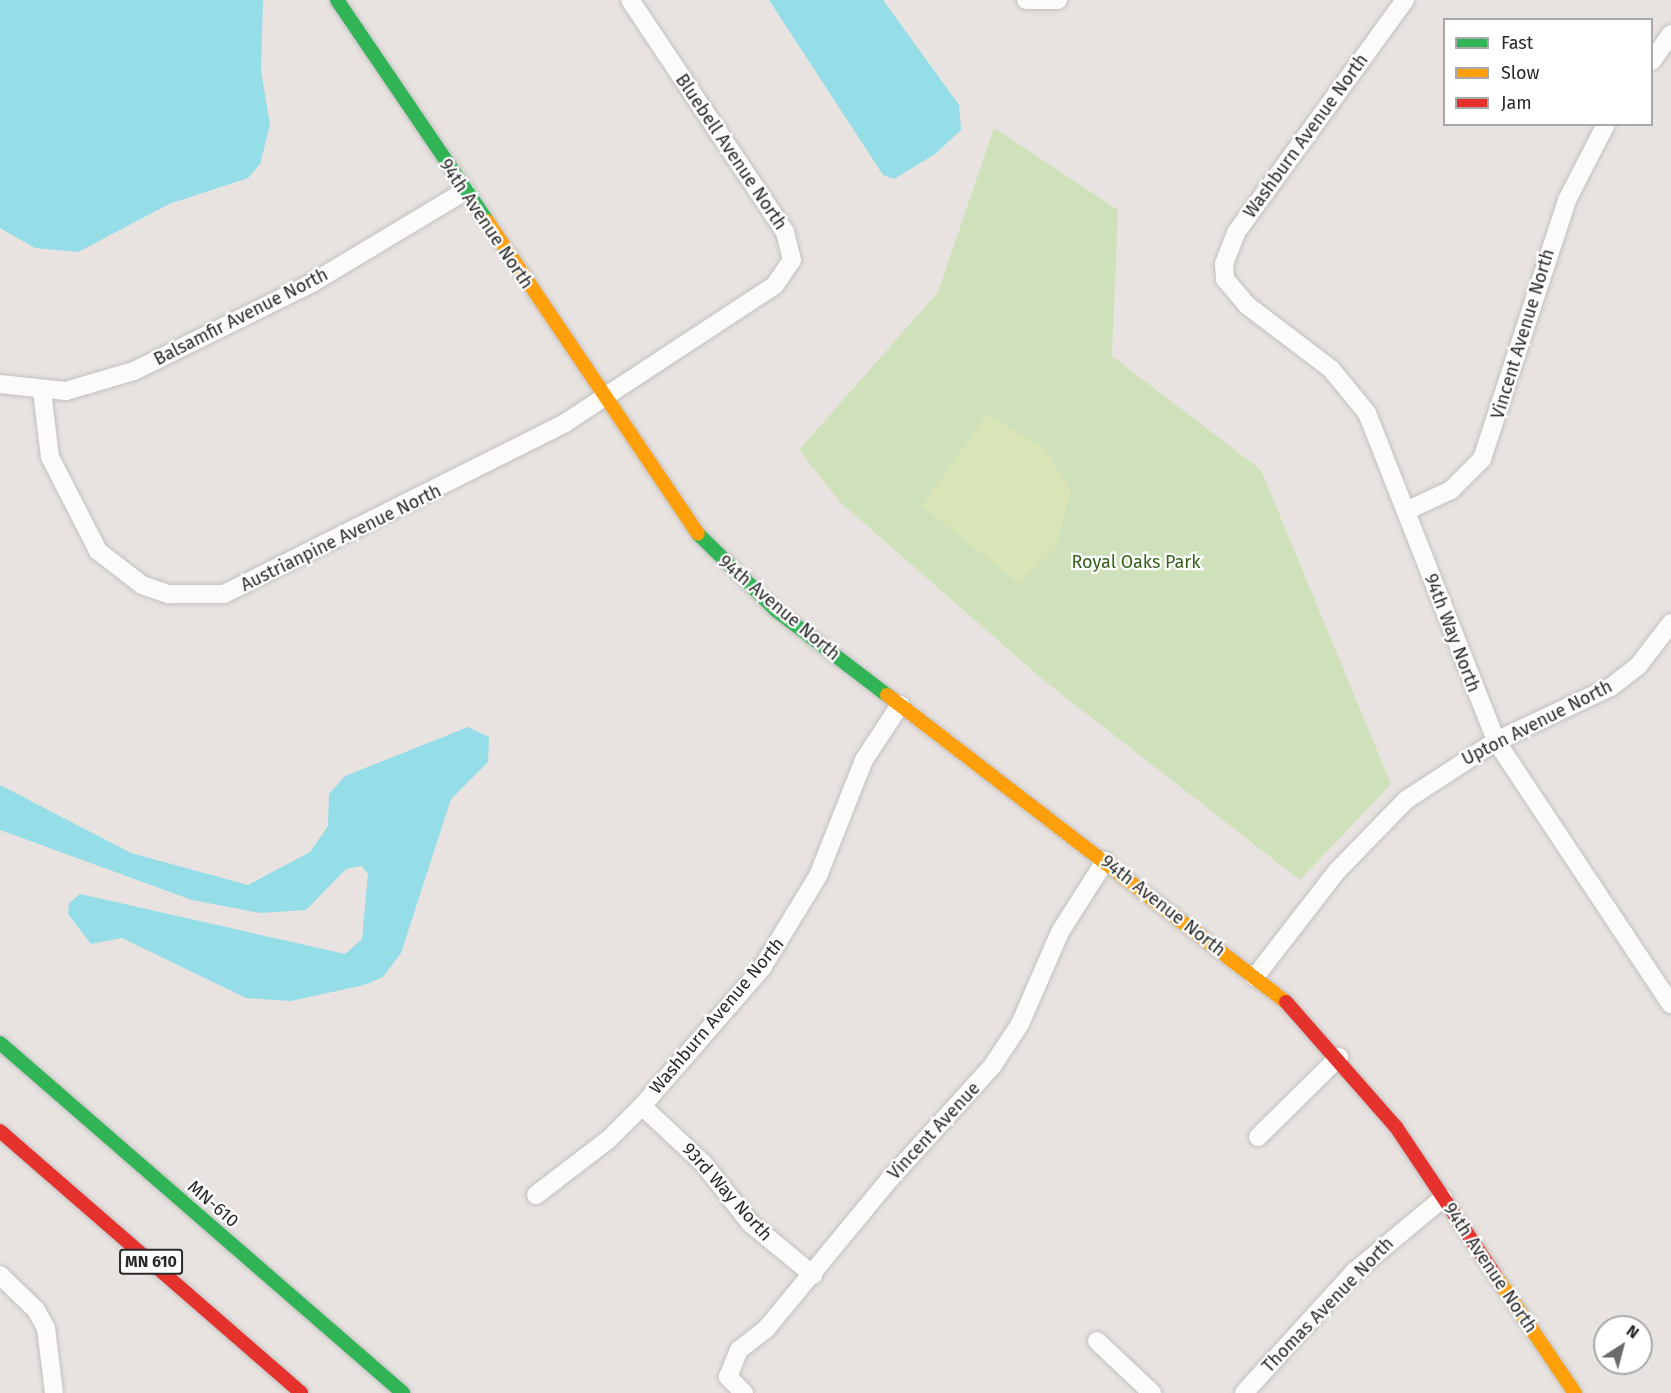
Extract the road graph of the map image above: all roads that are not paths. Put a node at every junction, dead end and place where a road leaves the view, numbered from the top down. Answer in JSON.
{"nodes":[{"id":1,"x":337,"y":0,"type":"edge"},
{"id":2,"x":630,"y":0,"type":"edge"},
{"id":3,"x":1026,"y":0,"type":"edge"},
{"id":4,"x":1058,"y":0,"type":"edge"},
{"id":5,"x":1405,"y":0,"type":"edge"},
{"id":6,"x":1671,"y":34,"type":"edge"},
{"id":7,"x":1653,"y":60,"type":"edge"},
{"id":8,"x":1605,"y":126,"type":"edge"},
{"id":9,"x":465,"y":191,"type":"junction"},
{"id":10,"x":1226,"y":279,"type":"joint"},
{"id":11,"x":0,"y":384,"type":"edge"},
{"id":12,"x":42,"y":392,"type":"junction"},
{"id":13,"x":604,"y":399,"type":"junction"},
{"id":14,"x":1406,"y":511,"type":"junction"},
{"id":15,"x":1671,"y":624,"type":"edge"},
{"id":16,"x":900,"y":705,"type":"junction"},
{"id":17,"x":1496,"y":741,"type":"junction"},
{"id":18,"x":1105,"y":861,"type":"junction"},
{"id":19,"x":1255,"y":977,"type":"junction"},
{"id":20,"x":1671,"y":1004,"type":"edge"},
{"id":21,"x":0,"y":1043,"type":"edge"},
{"id":22,"x":1339,"y":1057,"type":"junction"},
{"id":23,"x":642,"y":1106,"type":"junction"},
{"id":24,"x":0,"y":1131,"type":"edge"},
{"id":25,"x":1258,"y":1137,"type":"dead end"},
{"id":26,"x":536,"y":1195,"type":"dead end"},
{"id":27,"x":1443,"y":1198,"type":"junction"},
{"id":28,"x":244,"y":1255,"type":"junction"},
{"id":29,"x":0,"y":1275,"type":"edge"},
{"id":30,"x":813,"y":1275,"type":"junction"},
{"id":31,"x":1097,"y":1341,"type":"dead end"},
{"id":32,"x":54,"y":1393,"type":"edge"},
{"id":33,"x":301,"y":1393,"type":"edge"},
{"id":34,"x":403,"y":1393,"type":"edge"},
{"id":35,"x":415,"y":1393,"type":"edge"},
{"id":36,"x":744,"y":1393,"type":"edge"},
{"id":37,"x":1152,"y":1393,"type":"edge"},
{"id":38,"x":1244,"y":1393,"type":"edge"},
{"id":39,"x":1575,"y":1393,"type":"edge"}],
"edges":[{"from":1,"to":9,"type":"main road","name":"94th Avenue North"},
{"from":2,"to":13,"type":"street","name":"Bluebell Avenue North"},
{"from":3,"to":4,"type":"street"},
{"from":5,"to":10,"type":"street","name":"Washburn Avenue North"},
{"from":6,"to":7,"type":"street"},
{"from":8,"to":14,"type":"street","name":"Vincent Avenue North"},
{"from":9,"to":12,"type":"street","name":"Balsamfir Avenue North"},
{"from":9,"to":13,"type":"main road","name":"94th Avenue North"},
{"from":10,"to":14,"type":"street","name":"94th Way North"},
{"from":11,"to":12,"type":"street","name":"Balsamfir Avenue North"},
{"from":12,"to":13,"type":"street","name":"Austrianpine Avenue North"},
{"from":13,"to":16,"type":"main road","name":"94th Avenue North"},
{"from":14,"to":17,"type":"street","name":"94th Way North"},
{"from":15,"to":17,"type":"street","name":"Upton Avenue North"},
{"from":16,"to":18,"type":"main road","name":"94th Avenue North"},
{"from":16,"to":23,"type":"street","name":"Washburn Avenue North"},
{"from":17,"to":19,"type":"street","name":"Upton Avenue North"},
{"from":17,"to":20,"type":"street","name":"94th Way North"},
{"from":18,"to":19,"type":"main road","name":"94th Avenue North"},
{"from":18,"to":30,"type":"street","name":"Vincent Avenue"},
{"from":19,"to":22,"type":"main road","name":"94th Avenue North"},
{"from":21,"to":28,"type":"main road","name":"MN-610"},
{"from":22,"to":25,"type":"street"},
{"from":22,"to":27,"type":"main road","name":"94th Avenue North"},
{"from":23,"to":26,"type":"street","name":"Washburn Avenue North"},
{"from":23,"to":30,"type":"street","name":"93rd Way North"},
{"from":24,"to":33,"type":"main road","number":"MN 610"},
{"from":27,"to":38,"type":"street","name":"Thomas Avenue North"},
{"from":27,"to":39,"type":"main road","name":"94th Avenue North"},
{"from":28,"to":34,"type":"main road","name":"MN-610"},
{"from":28,"to":35,"type":"main road"},
{"from":29,"to":32,"type":"street"},
{"from":30,"to":36,"type":"street","name":"Vincent Avenue"},
{"from":31,"to":37,"type":"street"}]}
